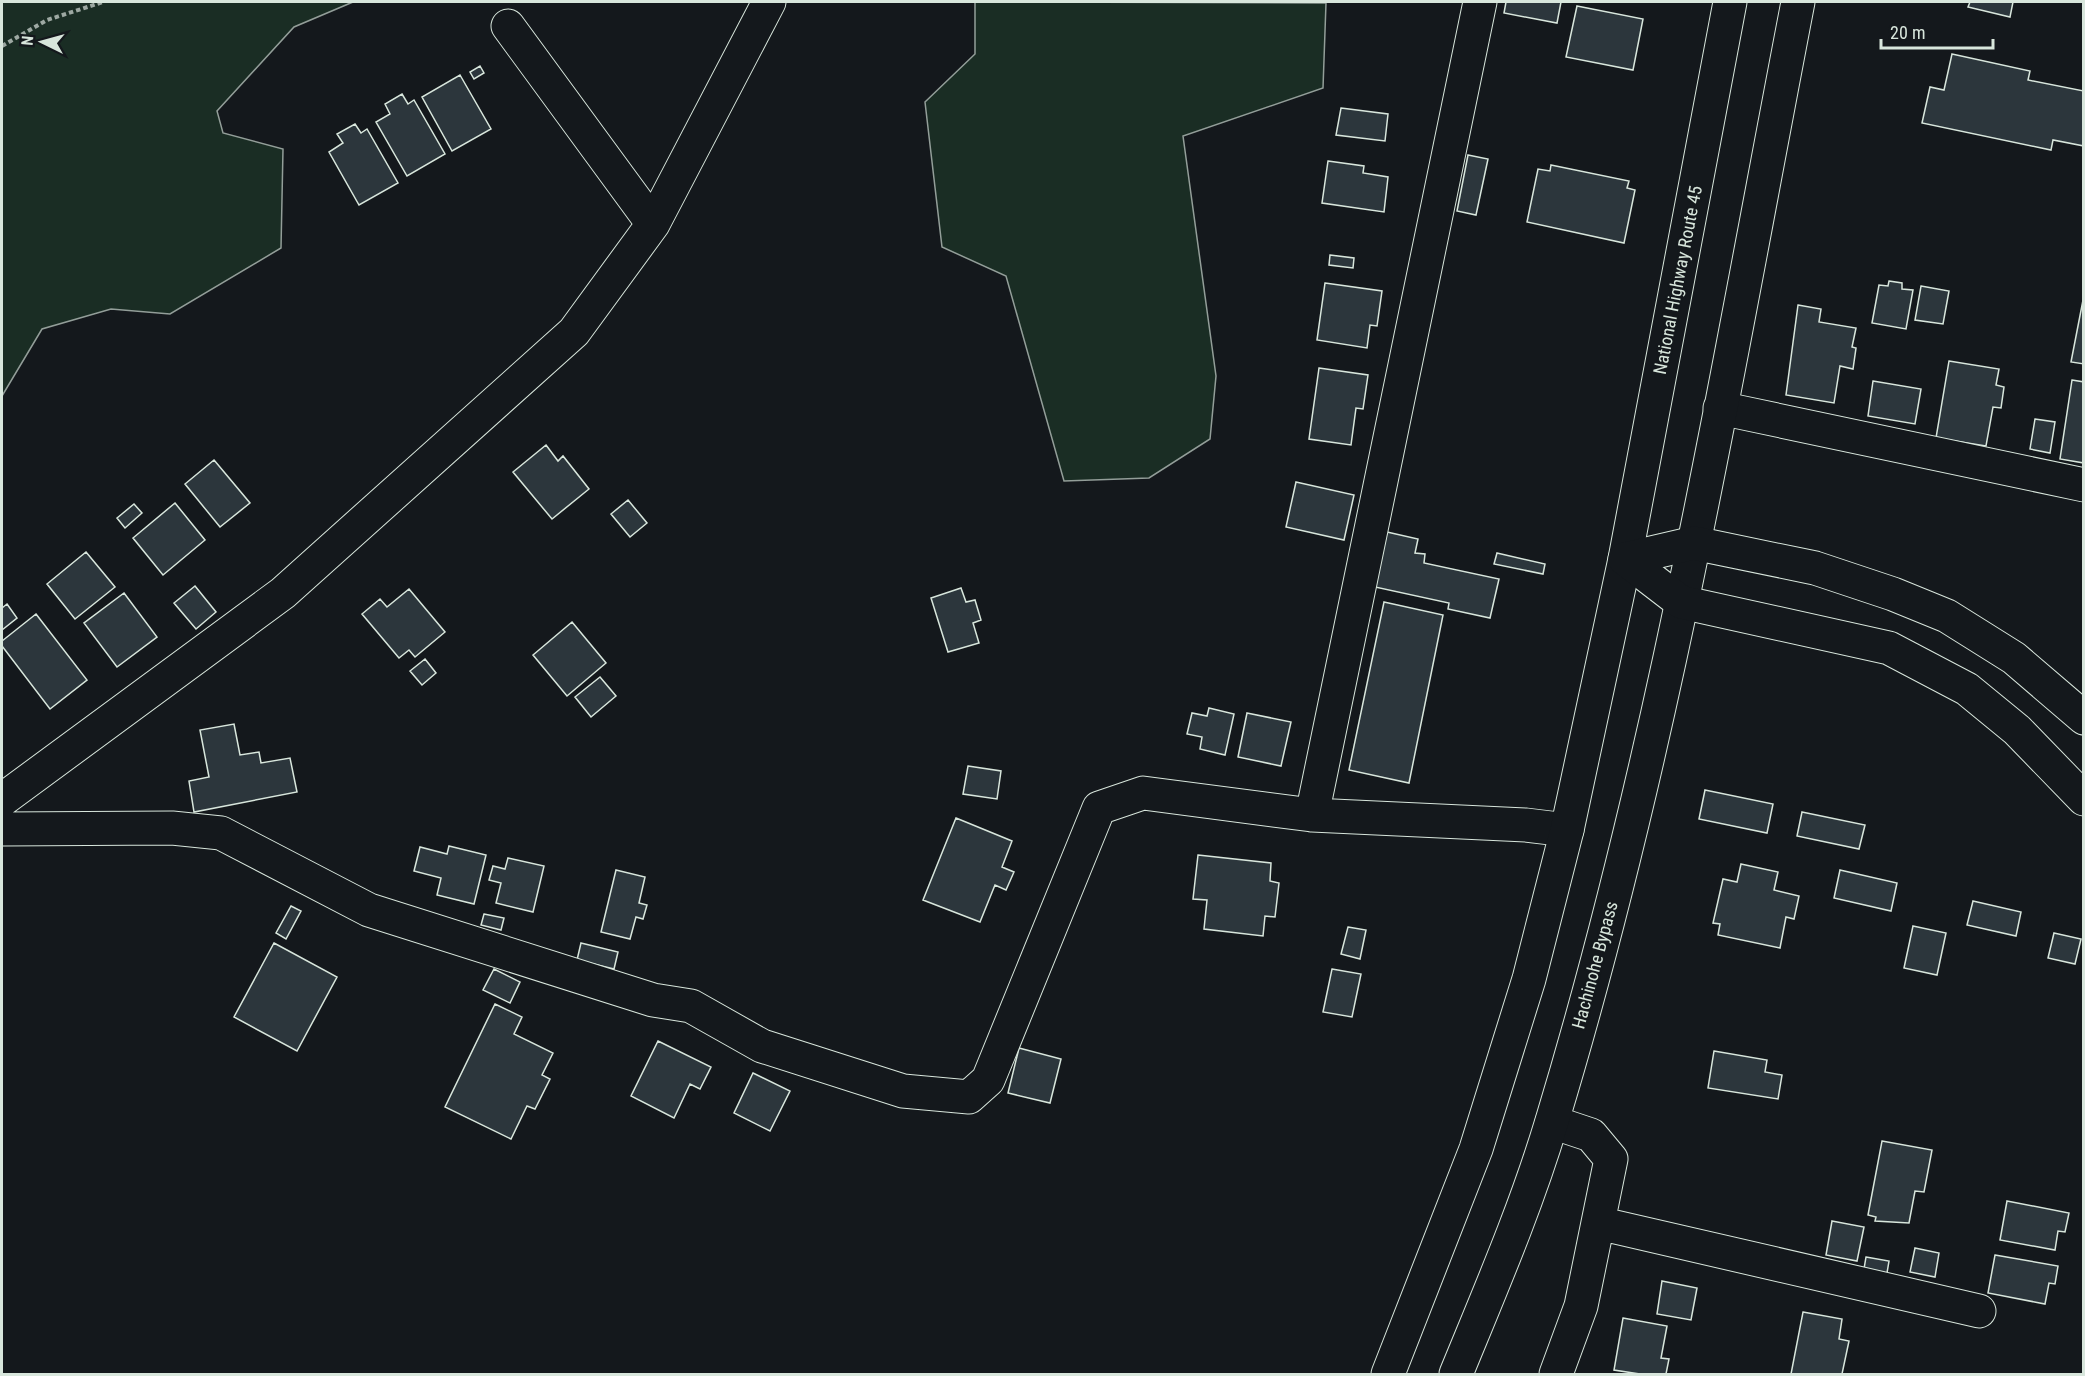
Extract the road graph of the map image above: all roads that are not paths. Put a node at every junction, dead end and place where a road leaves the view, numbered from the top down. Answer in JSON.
{"nodes":[{"id":1,"x":769,"y":2,"type":"edge"},
{"id":2,"x":1480,"y":2,"type":"edge"},
{"id":3,"x":1730,"y":2,"type":"edge"},
{"id":4,"x":1798,"y":2,"type":"edge"},
{"id":5,"x":508,"y":27,"type":"dead end"},
{"id":6,"x":653,"y":224,"type":"junction"},
{"id":7,"x":1720,"y":408,"type":"junction"},
{"id":8,"x":2084,"y":485,"type":"edge"},
{"id":9,"x":1694,"y":543,"type":"junction"},
{"id":10,"x":1625,"y":560,"type":"junction"},
{"id":11,"x":1681,"y":602,"type":"junction"},
{"id":12,"x":2084,"y":718,"type":"edge"},
{"id":13,"x":2084,"y":799,"type":"edge"},
{"id":14,"x":2,"y":800,"type":"edge"},
{"id":15,"x":1312,"y":815,"type":"junction"},
{"id":16,"x":2,"y":829,"type":"edge"},
{"id":17,"x":1567,"y":830,"type":"junction"},
{"id":18,"x":1552,"y":1122,"type":"junction"},
{"id":19,"x":1598,"y":1223,"type":"junction"},
{"id":20,"x":1979,"y":1311,"type":"dead end"},
{"id":21,"x":1388,"y":1374,"type":"edge"},
{"id":22,"x":1456,"y":1374,"type":"edge"},
{"id":23,"x":1556,"y":1374,"type":"edge"}],
"edges":[{"from":1,"to":6,"type":"main road"},
{"from":2,"to":15,"type":"main road"},
{"from":3,"to":10,"type":"main road","name":"National Highway Route 45"},
{"from":4,"to":7,"type":"main road"},
{"from":5,"to":6,"type":"main road"},
{"from":6,"to":14,"type":"main road"},
{"from":7,"to":8,"type":"main road"},
{"from":7,"to":9,"type":"main road"},
{"from":9,"to":10,"type":"main road"},
{"from":9,"to":11,"type":"main road","name":"Hachinohe Bypass"},
{"from":9,"to":12,"type":"main road"},
{"from":10,"to":11,"type":"main road"},
{"from":10,"to":17,"type":"main road"},
{"from":11,"to":13,"type":"main road"},
{"from":11,"to":18,"type":"main road","name":"Hachinohe Bypass"},
{"from":15,"to":16,"type":"main road"},
{"from":15,"to":17,"type":"main road"},
{"from":17,"to":21,"type":"main road"},
{"from":18,"to":19,"type":"main road"},
{"from":18,"to":22,"type":"main road","name":"Hachinohe Bypass"},
{"from":19,"to":20,"type":"main road"},
{"from":19,"to":23,"type":"main road"}]}
